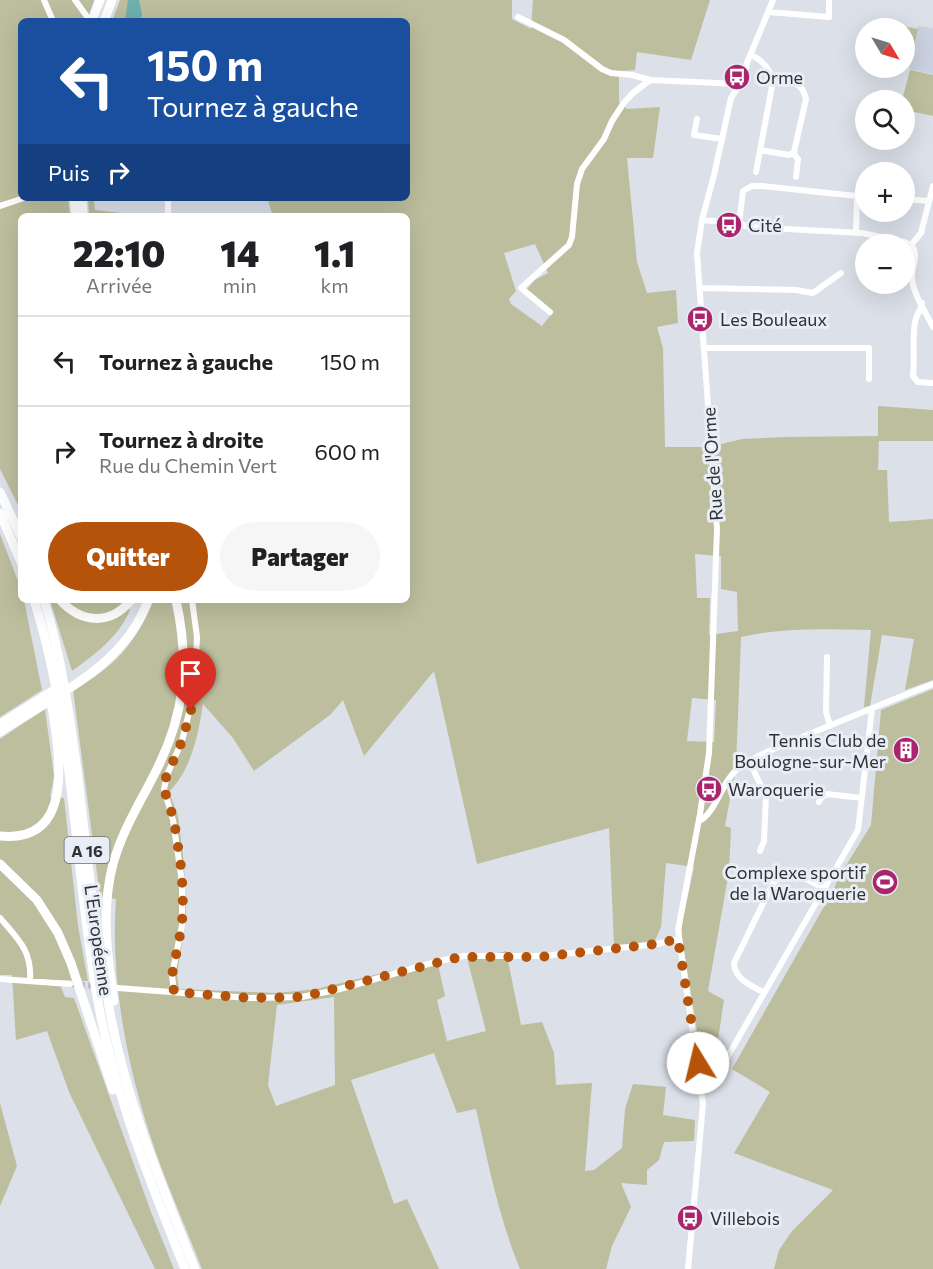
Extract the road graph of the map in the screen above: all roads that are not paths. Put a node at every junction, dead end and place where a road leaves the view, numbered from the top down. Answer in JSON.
{"nodes":[{"id":1,"x":44,"y":0,"type":"edge"},
{"id":2,"x":75,"y":0,"type":"edge"},
{"id":3,"x":100,"y":0,"type":"edge"},
{"id":4,"x":112,"y":0,"type":"edge"},
{"id":5,"x":773,"y":0,"type":"edge"},
{"id":6,"x":830,"y":0,"type":"edge"},
{"id":7,"x":768,"y":12,"type":"junction"},
{"id":8,"x":518,"y":17,"type":"dead end"},
{"id":9,"x":52,"y":18,"type":"edge"},
{"id":10,"x":90,"y":18,"type":"edge"},
{"id":11,"x":91,"y":18,"type":"edge"},
{"id":12,"x":105,"y":18,"type":"edge"},
{"id":13,"x":750,"y":55,"type":"junction"},
{"id":14,"x":650,"y":81,"type":"junction"},
{"id":15,"x":773,"y":81,"type":"junction"},
{"id":16,"x":740,"y":84,"type":"junction"},
{"id":17,"x":697,"y":119,"type":"dead end"},
{"id":18,"x":722,"y":139,"type":"junction"},
{"id":19,"x":760,"y":150,"type":"junction"},
{"id":20,"x":793,"y":153,"type":"junction"},
{"id":21,"x":756,"y":172,"type":"dead end"},
{"id":22,"x":796,"y":177,"type":"dead end"},
{"id":23,"x":933,"y":186,"type":"edge"},
{"id":24,"x":855,"y":196,"type":"edge"},
{"id":25,"x":18,"y":200,"type":"edge"},
{"id":26,"x":915,"y":200,"type":"edge"},
{"id":27,"x":929,"y":201,"type":"junction"},
{"id":28,"x":0,"y":206,"type":"edge"},
{"id":29,"x":930,"y":212,"type":"edge"},
{"id":30,"x":702,"y":220,"type":"junction"},
{"id":31,"x":856,"y":222,"type":"edge"},
{"id":32,"x":739,"y":223,"type":"junction"},
{"id":33,"x":856,"y":233,"type":"junction"},
{"id":34,"x":861,"y":234,"type":"edge"},
{"id":35,"x":915,"y":240,"type":"edge"},
{"id":36,"x":841,"y":273,"type":"dead end"},
{"id":37,"x":915,"y":287,"type":"edge"},
{"id":38,"x":700,"y":288,"type":"junction"},
{"id":39,"x":922,"y":303,"type":"junction"},
{"id":40,"x":550,"y":312,"type":"dead end"},
{"id":41,"x":933,"y":327,"type":"edge"},
{"id":42,"x":705,"y":348,"type":"junction"},
{"id":43,"x":869,"y":379,"type":"dead end"},
{"id":44,"x":933,"y":383,"type":"edge"},
{"id":45,"x":0,"y":482,"type":"edge"},
{"id":46,"x":0,"y":492,"type":"edge"},
{"id":47,"x":0,"y":513,"type":"edge"},
{"id":48,"x":18,"y":519,"type":"edge"},
{"id":49,"x":18,"y":531,"type":"edge"},
{"id":50,"x":18,"y":554,"type":"edge"},
{"id":51,"x":33,"y":603,"type":"edge"},
{"id":52,"x":44,"y":603,"type":"edge"},
{"id":53,"x":63,"y":603,"type":"edge"},
{"id":54,"x":128,"y":603,"type":"edge"},
{"id":55,"x":140,"y":603,"type":"edge"},
{"id":56,"x":147,"y":603,"type":"edge"},
{"id":57,"x":176,"y":603,"type":"edge"},
{"id":58,"x":192,"y":603,"type":"edge"},
{"id":59,"x":827,"y":657,"type":"dead end"},
{"id":60,"x":53,"y":665,"type":"junction"},
{"id":61,"x":933,"y":684,"type":"edge"},
{"id":62,"x":872,"y":708,"type":"junction"},
{"id":63,"x":61,"y":720,"type":"junction"},
{"id":64,"x":0,"y":724,"type":"edge"},
{"id":65,"x":830,"y":726,"type":"junction"},
{"id":66,"x":0,"y":732,"type":"edge"},
{"id":67,"x":749,"y":761,"type":"junction"},
{"id":68,"x":862,"y":798,"type":"junction"},
{"id":69,"x":819,"y":802,"type":"dead end"},
{"id":70,"x":699,"y":821,"type":"junction"},
{"id":71,"x":0,"y":836,"type":"edge"},
{"id":72,"x":760,"y":851,"type":"dead end"},
{"id":73,"x":0,"y":864,"type":"edge"},
{"id":74,"x":824,"y":889,"type":"junction"},
{"id":75,"x":0,"y":918,"type":"edge"},
{"id":76,"x":678,"y":939,"type":"junction"},
{"id":77,"x":0,"y":979,"type":"edge"},
{"id":78,"x":30,"y":981,"type":"junction"},
{"id":79,"x":76,"y":985,"type":"junction"},
{"id":80,"x":106,"y":987,"type":"junction"},
{"id":81,"x":174,"y":992,"type":"junction"},
{"id":82,"x":764,"y":993,"type":"junction"},
{"id":83,"x":702,"y":1091,"type":"junction"},
{"id":84,"x":162,"y":1211,"type":"junction"},
{"id":85,"x":185,"y":1269,"type":"edge"},
{"id":86,"x":195,"y":1269,"type":"edge"},
{"id":87,"x":688,"y":1269,"type":"edge"}],
"edges":[{"from":1,"to":9,"type":"street"},
{"from":2,"to":10,"type":"street"},
{"from":3,"to":11,"type":"highway"},
{"from":4,"to":12,"type":"highway"},
{"from":5,"to":7,"type":"street","name":"Rue de l'Orme"},
{"from":6,"to":7,"type":"street"},
{"from":7,"to":13,"type":"street","name":"Rue de l'Orme"},
{"from":8,"to":14,"type":"street"},
{"from":13,"to":15,"type":"street"},
{"from":13,"to":16,"type":"street","name":"Rue de l'Orme"},
{"from":14,"to":16,"type":"street"},
{"from":14,"to":40,"type":"street"},
{"from":15,"to":19,"type":"street"},
{"from":15,"to":20,"type":"street"},
{"from":16,"to":18,"type":"street","name":"Rue de l'Orme"},
{"from":17,"to":18,"type":"street"},
{"from":18,"to":30,"type":"street","name":"Rue de l'Orme"},
{"from":19,"to":20,"type":"street"},
{"from":19,"to":21,"type":"street"},
{"from":20,"to":22,"type":"street"},
{"from":23,"to":27,"type":"street"},
{"from":24,"to":32,"type":"street"},
{"from":25,"to":28,"type":"street"},
{"from":26,"to":27,"type":"street"},
{"from":27,"to":29,"type":"street"},
{"from":29,"to":35,"type":"street"},
{"from":30,"to":32,"type":"street"},
{"from":30,"to":38,"type":"street","name":"Rue de l'Orme"},
{"from":31,"to":33,"type":"street"},
{"from":32,"to":33,"type":"street"},
{"from":33,"to":34,"type":"street"},
{"from":36,"to":38,"type":"street"},
{"from":37,"to":39,"type":"street"},
{"from":38,"to":42,"type":"street","name":"Rue de l'Orme"},
{"from":39,"to":41,"type":"street"},
{"from":39,"to":44,"type":"street"},
{"from":42,"to":43,"type":"street"},
{"from":42,"to":70,"type":"street","name":"Rue de l'Orme"},
{"from":45,"to":48,"type":"highway"},
{"from":46,"to":49,"type":"highway"},
{"from":47,"to":50,"type":"highway"},
{"from":51,"to":60,"type":"highway"},
{"from":52,"to":60,"type":"highway","name":"L'Européenne","number":"A 16"},
{"from":53,"to":54,"type":"highway"},
{"from":55,"to":64,"type":"highway"},
{"from":56,"to":66,"type":"highway"},
{"from":57,"to":80,"type":"highway"},
{"from":58,"to":81,"type":"street"},
{"from":59,"to":65,"type":"street"},
{"from":60,"to":63,"type":"highway"},
{"from":60,"to":63,"type":"highway","name":"L'Européenne","number":"A 16"},
{"from":61,"to":62,"type":"street"},
{"from":62,"to":65,"type":"street"},
{"from":62,"to":68,"type":"street"},
{"from":63,"to":71,"type":"highway"},
{"from":63,"to":80,"type":"highway","name":"L'Européenne","number":"A 16"},
{"from":65,"to":67,"type":"street"},
{"from":67,"to":70,"type":"street"},
{"from":67,"to":72,"type":"street"},
{"from":68,"to":69,"type":"street"},
{"from":68,"to":74,"type":"street"},
{"from":70,"to":76,"type":"street","name":"Rue de l'Orme"},
{"from":73,"to":79,"type":"highway"},
{"from":74,"to":82,"type":"street"},
{"from":74,"to":82,"type":"street"},
{"from":75,"to":78,"type":"street"},
{"from":76,"to":81,"type":"street"},
{"from":76,"to":83,"type":"street","name":"Rue de l'Orme"},
{"from":77,"to":78,"type":"street"},
{"from":78,"to":79,"type":"street"},
{"from":79,"to":84,"type":"highway"},
{"from":80,"to":81,"type":"street"},
{"from":80,"to":84,"type":"highway","name":"L'Européenne","number":"A 16"},
{"from":80,"to":86,"type":"highway","name":"L'Européenne","number":"A 16"},
{"from":82,"to":83,"type":"street"},
{"from":83,"to":87,"type":"street","name":"Rue de l'Orme"},
{"from":84,"to":85,"type":"highway","name":"L'Européenne","number":"A 16"}]}
